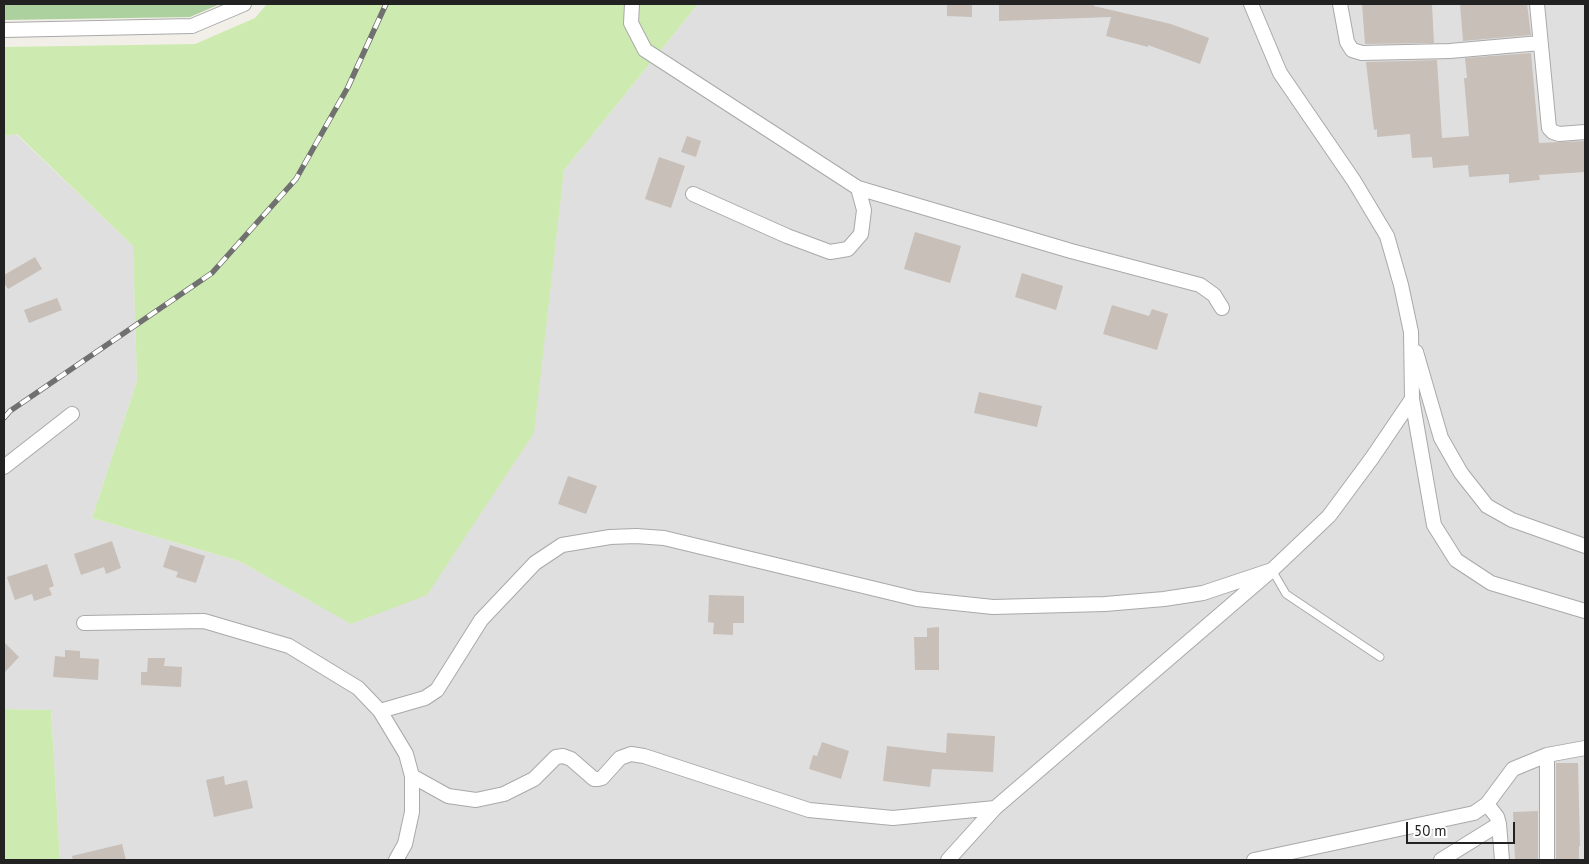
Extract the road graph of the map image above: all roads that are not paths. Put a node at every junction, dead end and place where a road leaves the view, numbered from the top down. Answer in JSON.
{"nodes":[{"id":1,"x":244,"y":4,"type":"edge"},
{"id":2,"x":632,"y":4,"type":"edge"},
{"id":3,"x":1251,"y":4,"type":"edge"},
{"id":4,"x":1340,"y":4,"type":"edge"},
{"id":5,"x":1537,"y":4,"type":"edge"},
{"id":6,"x":4,"y":30,"type":"edge"},
{"id":7,"x":1540,"y":43,"type":"junction"},
{"id":8,"x":1585,"y":132,"type":"edge"},
{"id":9,"x":858,"y":188,"type":"junction"},
{"id":10,"x":693,"y":194,"type":"dead end"},
{"id":11,"x":1222,"y":308,"type":"dead end"},
{"id":12,"x":1411,"y":332,"type":"junction"},
{"id":13,"x":1412,"y":399,"type":"junction"},
{"id":14,"x":72,"y":414,"type":"dead end"},
{"id":15,"x":4,"y":468,"type":"edge"},
{"id":16,"x":1585,"y":546,"type":"edge"},
{"id":17,"x":1272,"y":570,"type":"junction"},
{"id":18,"x":1585,"y":611,"type":"edge"},
{"id":19,"x":84,"y":623,"type":"dead end"},
{"id":20,"x":1380,"y":657,"type":"dead end"},
{"id":21,"x":380,"y":712,"type":"junction"},
{"id":22,"x":1585,"y":748,"type":"edge"},
{"id":23,"x":1547,"y":755,"type":"junction"},
{"id":24,"x":412,"y":776,"type":"junction"},
{"id":25,"x":1487,"y":804,"type":"junction"},
{"id":26,"x":996,"y":808,"type":"junction"},
{"id":27,"x":1499,"y":824,"type":"junction"},
{"id":28,"x":1463,"y":853,"type":"edge"},
{"id":29,"x":396,"y":860,"type":"edge"},
{"id":30,"x":948,"y":860,"type":"edge"},
{"id":31,"x":1254,"y":860,"type":"edge"},
{"id":32,"x":1441,"y":860,"type":"edge"},
{"id":33,"x":1502,"y":860,"type":"edge"},
{"id":34,"x":1547,"y":860,"type":"edge"}],
"edges":[{"from":1,"to":6,"type":"street"},
{"from":2,"to":9,"type":"street"},
{"from":3,"to":12,"type":"street"},
{"from":4,"to":7,"type":"street"},
{"from":5,"to":7,"type":"street"},
{"from":7,"to":8,"type":"street"},
{"from":9,"to":10,"type":"street"},
{"from":9,"to":11,"type":"street"},
{"from":12,"to":13,"type":"street"},
{"from":12,"to":16,"type":"street"},
{"from":13,"to":17,"type":"street"},
{"from":13,"to":18,"type":"street"},
{"from":14,"to":15,"type":"street"},
{"from":17,"to":20,"type":"lane"},
{"from":17,"to":21,"type":"street"},
{"from":17,"to":26,"type":"street"},
{"from":19,"to":21,"type":"street"},
{"from":21,"to":24,"type":"street"},
{"from":22,"to":23,"type":"street"},
{"from":23,"to":25,"type":"street"},
{"from":23,"to":34,"type":"street"},
{"from":24,"to":26,"type":"street"},
{"from":24,"to":29,"type":"street"},
{"from":25,"to":27,"type":"street"},
{"from":25,"to":31,"type":"street"},
{"from":26,"to":30,"type":"street"},
{"from":27,"to":28,"type":"street"},
{"from":27,"to":33,"type":"street"},
{"from":28,"to":32,"type":"street"}]}
